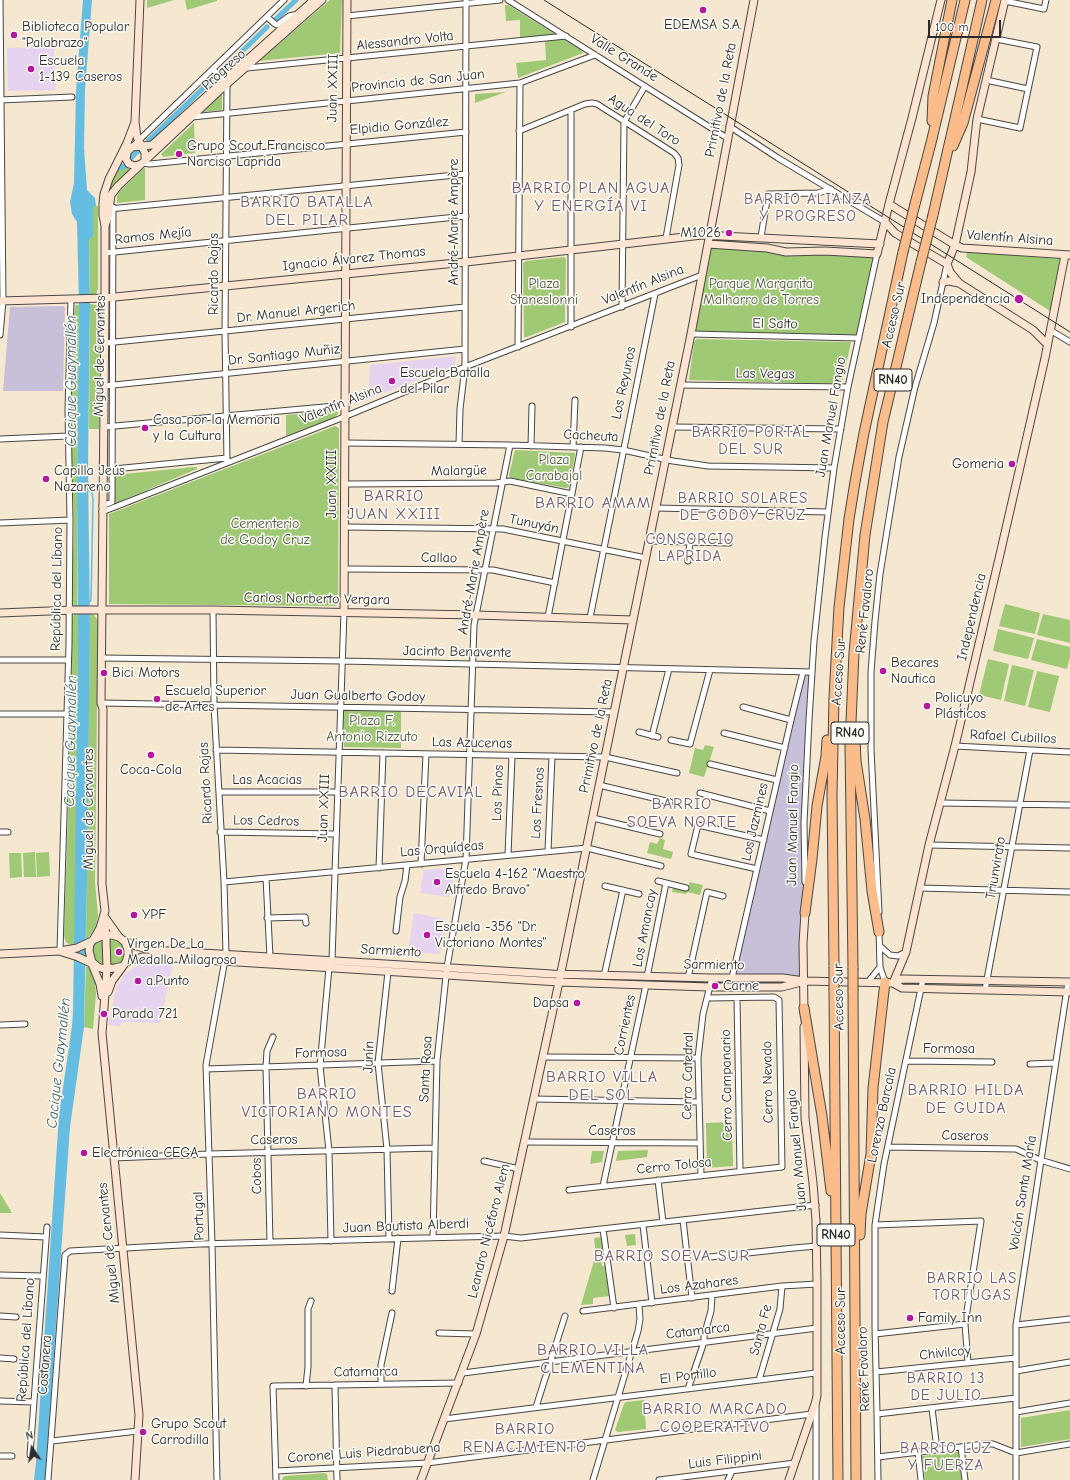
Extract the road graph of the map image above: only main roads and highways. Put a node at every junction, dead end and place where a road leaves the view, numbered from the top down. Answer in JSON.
{"nodes":[{"id":1,"x":952,"y":0,"type":"edge"},
{"id":2,"x":965,"y":0,"type":"edge"},
{"id":3,"x":982,"y":0,"type":"edge"},
{"id":4,"x":1002,"y":0,"type":"edge"},
{"id":5,"x":931,"y":143,"type":"junction"},
{"id":6,"x":944,"y":167,"type":"junction"},
{"id":7,"x":870,"y":498,"type":"junction"},
{"id":8,"x":839,"y":607,"type":"junction"},
{"id":9,"x":805,"y":913,"type":"road end"},
{"id":10,"x":879,"y":932,"type":"road end"},
{"id":11,"x":889,"y":983,"type":"road end"},
{"id":12,"x":804,"y":1008,"type":"road end"},
{"id":13,"x":837,"y":1273,"type":"junction"},
{"id":14,"x":855,"y":1305,"type":"junction"},
{"id":15,"x":838,"y":1480,"type":"edge"},
{"id":16,"x":856,"y":1480,"type":"edge"}],
"edges":[{"from":1,"to":5,"type":"highway"},
{"from":2,"to":5,"type":"highway","name":"Acceso Sur","number":"RN40"},
{"from":3,"to":6,"type":"highway","name":"Acceso Sur","number":"RN40"},
{"from":4,"to":6,"type":"highway"},
{"from":5,"to":8,"type":"highway","name":"Acceso Sur","number":"RN40","bridge":true},
{"from":6,"to":7,"type":"highway","name":"Acceso Sur","number":"RN40","bridge":true},
{"from":7,"to":10,"type":"highway"},
{"from":7,"to":14,"type":"highway","name":"Acceso Sur","number":"RN40","bridge":true},
{"from":8,"to":9,"type":"highway"},
{"from":8,"to":13,"type":"highway","name":"Acceso Sur","number":"RN40","bridge":true},
{"from":11,"to":14,"type":"highway"},
{"from":12,"to":13,"type":"highway"},
{"from":13,"to":15,"type":"highway","name":"Acceso Sur","number":"RN40"},
{"from":14,"to":16,"type":"highway","name":"Acceso Sur","number":"RN40"}]}
